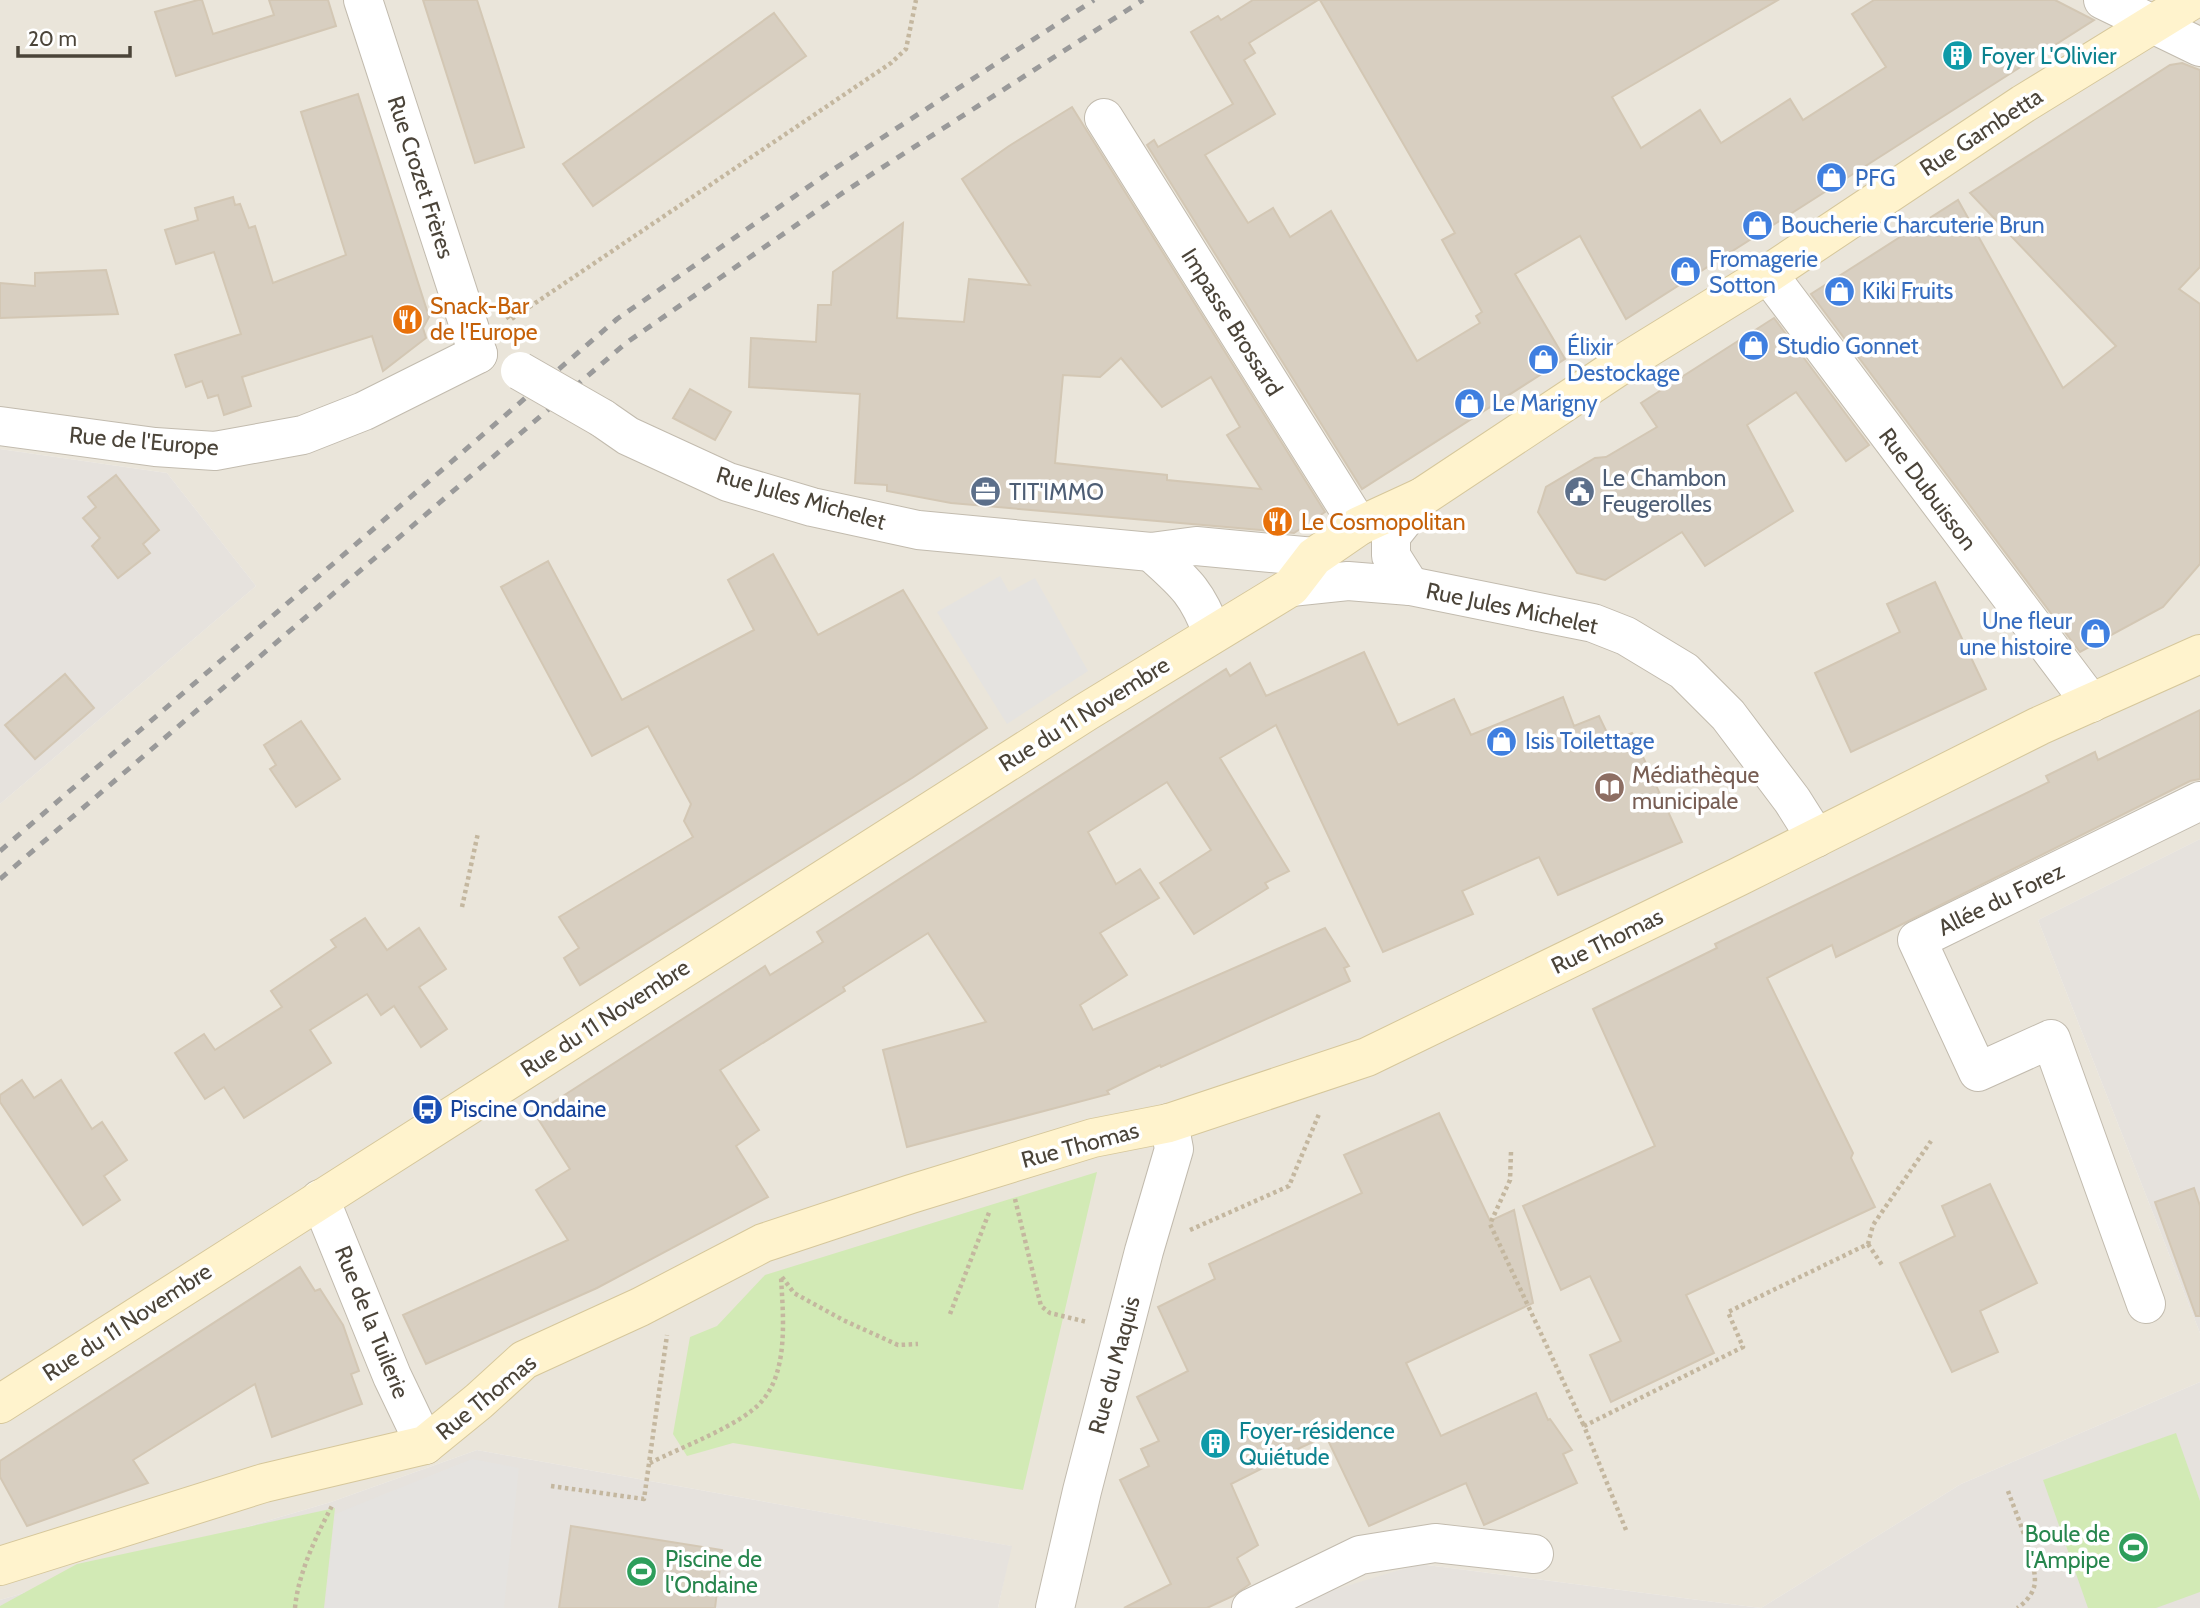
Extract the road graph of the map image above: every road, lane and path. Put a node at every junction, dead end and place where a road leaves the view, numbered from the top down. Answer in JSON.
{"nodes":[{"id":1,"x":363,"y":0,"type":"edge"},
{"id":2,"x":916,"y":0,"type":"edge"},
{"id":3,"x":2102,"y":0,"type":"edge"},
{"id":4,"x":2192,"y":0,"type":"edge"},
{"id":5,"x":2151,"y":25,"type":"junction"},
{"id":6,"x":2200,"y":47,"type":"edge"},
{"id":7,"x":1104,"y":118,"type":"dead end"},
{"id":8,"x":1768,"y":274,"type":"junction"},
{"id":9,"x":461,"y":300,"type":"junction"},
{"id":10,"x":478,"y":354,"type":"junction"},
{"id":11,"x":0,"y":426,"type":"edge"},
{"id":12,"x":1422,"y":497,"type":"junction"},
{"id":13,"x":1359,"y":526,"type":"junction"},
{"id":14,"x":1151,"y":552,"type":"junction"},
{"id":15,"x":1302,"y":572,"type":"junction"},
{"id":16,"x":1410,"y":586,"type":"junction"},
{"id":17,"x":2200,"y":633,"type":"edge"},
{"id":18,"x":1212,"y":634,"type":"junction"},
{"id":19,"x":2200,"y":654,"type":"edge"},
{"id":20,"x":2150,"y":676,"type":"junction"},
{"id":21,"x":2091,"y":703,"type":"junction"},
{"id":22,"x":2200,"y":801,"type":"edge"},
{"id":23,"x":478,"y":833,"type":"dead end"},
{"id":24,"x":1816,"y":838,"type":"junction"},
{"id":25,"x":462,"y":907,"type":"dead end"},
{"id":26,"x":1170,"y":1123,"type":"junction"},
{"id":27,"x":1931,"y":1141,"type":"dead end"},
{"id":28,"x":1511,"y":1152,"type":"dead end"},
{"id":29,"x":1007,"y":1164,"type":"junction"},
{"id":30,"x":320,"y":1199,"type":"junction"},
{"id":31,"x":763,"y":1243,"type":"junction"},
{"id":32,"x":1868,"y":1244,"type":"junction"},
{"id":33,"x":1882,"y":1265,"type":"dead end"},
{"id":34,"x":782,"y":1277,"type":"junction"},
{"id":35,"x":673,"y":1289,"type":"junction"},
{"id":36,"x":2146,"y":1304,"type":"dead end"},
{"id":37,"x":950,"y":1314,"type":"dead end"},
{"id":38,"x":1123,"y":1331,"type":"junction"},
{"id":39,"x":918,"y":1344,"type":"dead end"},
{"id":40,"x":0,"y":1404,"type":"edge"},
{"id":41,"x":1584,"y":1426,"type":"junction"},
{"id":42,"x":425,"y":1445,"type":"junction"},
{"id":43,"x":356,"y":1463,"type":"junction"},
{"id":44,"x":649,"y":1463,"type":"junction"},
{"id":45,"x":551,"y":1486,"type":"dead end"},
{"id":46,"x":2008,"y":1491,"type":"dead end"},
{"id":47,"x":1626,"y":1530,"type":"dead end"},
{"id":48,"x":1534,"y":1555,"type":"dead end"},
{"id":49,"x":0,"y":1566,"type":"edge"},
{"id":50,"x":295,"y":1608,"type":"edge"},
{"id":51,"x":1055,"y":1608,"type":"edge"},
{"id":52,"x":1251,"y":1608,"type":"edge"},
{"id":53,"x":2017,"y":1608,"type":"edge"}],
"edges":[{"from":1,"to":9,"type":"street","name":"Rue Crozet Frères"},
{"from":2,"to":9,"type":"path"},
{"from":3,"to":5,"type":"street"},
{"from":4,"to":5,"type":"main road","name":"Rue Gambetta"},
{"from":5,"to":6,"type":"street"},
{"from":5,"to":8,"type":"main road","name":"Rue Gambetta"},
{"from":7,"to":13,"type":"street","name":"Impasse Brossard"},
{"from":8,"to":12,"type":"main road","name":"Rue Gambetta"},
{"from":8,"to":21,"type":"street","name":"Rue Dubuisson"},
{"from":9,"to":10,"type":"street","name":"Rue Crozet Frères"},
{"from":10,"to":11,"type":"street","name":"Rue de l'Europe"},
{"from":10,"to":14,"type":"street","name":"Rue Jules Michelet","bridge":true},
{"from":12,"to":13,"type":"main road","name":"Rue Gambetta"},
{"from":12,"to":16,"type":"street","name":"Rue Jules Michelet"},
{"from":13,"to":15,"type":"main road","name":"Rue Gambetta"},
{"from":14,"to":15,"type":"street","name":"Rue Jules Michelet"},
{"from":14,"to":18,"type":"street"},
{"from":15,"to":16,"type":"street","name":"Rue Jules Michelet"},
{"from":15,"to":18,"type":"main road","name":"Rue Gambetta"},
{"from":16,"to":24,"type":"street","name":"Rue Jules Michelet"},
{"from":17,"to":20,"type":"street"},
{"from":18,"to":30,"type":"main road","name":"Rue du 11 Novembre"},
{"from":19,"to":20,"type":"main road","name":"Rue Thomas"},
{"from":20,"to":21,"type":"main road","name":"Rue Thomas"},
{"from":21,"to":24,"type":"main road","name":"Rue Thomas"},
{"from":22,"to":36,"type":"street","name":"Allée du Forez"},
{"from":23,"to":25,"type":"path"},
{"from":24,"to":26,"type":"main road","name":"Rue Thomas"},
{"from":26,"to":29,"type":"main road","name":"Rue Thomas"},
{"from":26,"to":38,"type":"street","name":"Rue du Maquis"},
{"from":27,"to":32,"type":"path"},
{"from":28,"to":41,"type":"path"},
{"from":29,"to":31,"type":"main road","name":"Rue Thomas"},
{"from":29,"to":37,"type":"path"},
{"from":29,"to":38,"type":"path"},
{"from":30,"to":40,"type":"main road","name":"Rue du 11 Novembre"},
{"from":30,"to":42,"type":"street","name":"Rue de la Tuilerie"},
{"from":31,"to":34,"type":"path"},
{"from":31,"to":35,"type":"main road","name":"Rue Thomas"},
{"from":32,"to":33,"type":"path"},
{"from":32,"to":41,"type":"path"},
{"from":34,"to":39,"type":"path"},
{"from":34,"to":44,"type":"path"},
{"from":35,"to":42,"type":"main road","name":"Rue Thomas"},
{"from":35,"to":44,"type":"path"},
{"from":38,"to":51,"type":"street","name":"Rue du Maquis"},
{"from":41,"to":47,"type":"path"},
{"from":42,"to":43,"type":"main road","name":"Rue Thomas"},
{"from":43,"to":49,"type":"main road","name":"Rue Thomas"},
{"from":43,"to":50,"type":"path"},
{"from":44,"to":45,"type":"path"},
{"from":46,"to":53,"type":"path"},
{"from":48,"to":52,"type":"street"}]}
